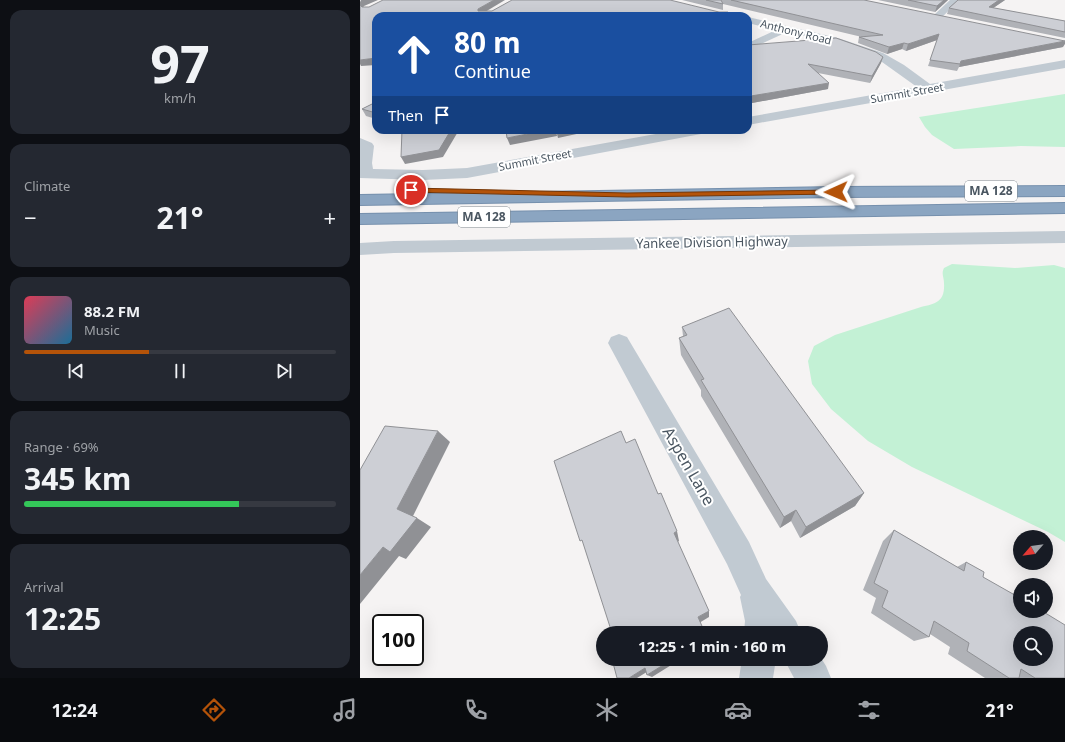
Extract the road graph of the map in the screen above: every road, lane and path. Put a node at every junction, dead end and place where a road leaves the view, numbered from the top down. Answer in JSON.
{"nodes":[{"id":1,"x":954,"y":0,"type":"edge"},
{"id":2,"x":952,"y":19,"type":"edge"},
{"id":3,"x":752,"y":21,"type":"edge"},
{"id":4,"x":786,"y":29,"type":"junction"},
{"id":5,"x":752,"y":45,"type":"edge"},
{"id":6,"x":1065,"y":64,"type":"edge"},
{"id":7,"x":928,"y":89,"type":"junction"},
{"id":8,"x":752,"y":120,"type":"edge"},
{"id":9,"x":679,"y":134,"type":"edge"},
{"id":10,"x":360,"y":142,"type":"edge"},
{"id":11,"x":364,"y":173,"type":"edge"},
{"id":12,"x":1065,"y":184,"type":"edge"},
{"id":13,"x":360,"y":189,"type":"edge"},
{"id":14,"x":1065,"y":190,"type":"edge"},
{"id":15,"x":918,"y":191,"type":"junction"},
{"id":16,"x":627,"y":195,"type":"junction"},
{"id":17,"x":360,"y":200,"type":"edge"},
{"id":18,"x":1065,"y":208,"type":"edge"},
{"id":19,"x":360,"y":219,"type":"edge"},
{"id":20,"x":1065,"y":237,"type":"edge"},
{"id":21,"x":360,"y":249,"type":"edge"},
{"id":22,"x":619,"y":343,"type":"dead end"},
{"id":23,"x":755,"y":590,"type":"junction"},
{"id":24,"x":761,"y":626,"type":"edge"},
{"id":25,"x":779,"y":626,"type":"edge"},
{"id":26,"x":758,"y":666,"type":"edge"},
{"id":27,"x":806,"y":666,"type":"edge"},
{"id":28,"x":756,"y":678,"type":"edge"},
{"id":29,"x":814,"y":678,"type":"edge"}],
"edges":[{"from":1,"to":2,"type":"street"},
{"from":3,"to":4,"type":"street","name":"Anthony Road"},
{"from":4,"to":5,"type":"street"},
{"from":4,"to":7,"type":"street","name":"Anthony Road"},
{"from":6,"to":7,"type":"street","name":"Summit Street"},
{"from":7,"to":8,"type":"street","name":"Summit Street"},
{"from":9,"to":11,"type":"street","name":"Summit Street"},
{"from":10,"to":11,"type":"street","name":"Summit Street"},
{"from":12,"to":15,"type":"highway"},
{"from":13,"to":16,"type":"highway"},
{"from":14,"to":15,"type":"highway","number":"MA 128"},
{"from":15,"to":16,"type":"highway","number":"MA 128"},
{"from":16,"to":17,"type":"highway","number":"MA 128"},
{"from":18,"to":19,"type":"highway","number":"MA 128"},
{"from":20,"to":21,"type":"street","name":"Yankee Division Highway"},
{"from":22,"to":23,"type":"street","name":"Aspen Lane"},
{"from":23,"to":24,"type":"street","name":"Aspen Lane"},
{"from":23,"to":25,"type":"street","name":"Aspen Lane"},
{"from":26,"to":28,"type":"street"},
{"from":27,"to":29,"type":"street"}]}
